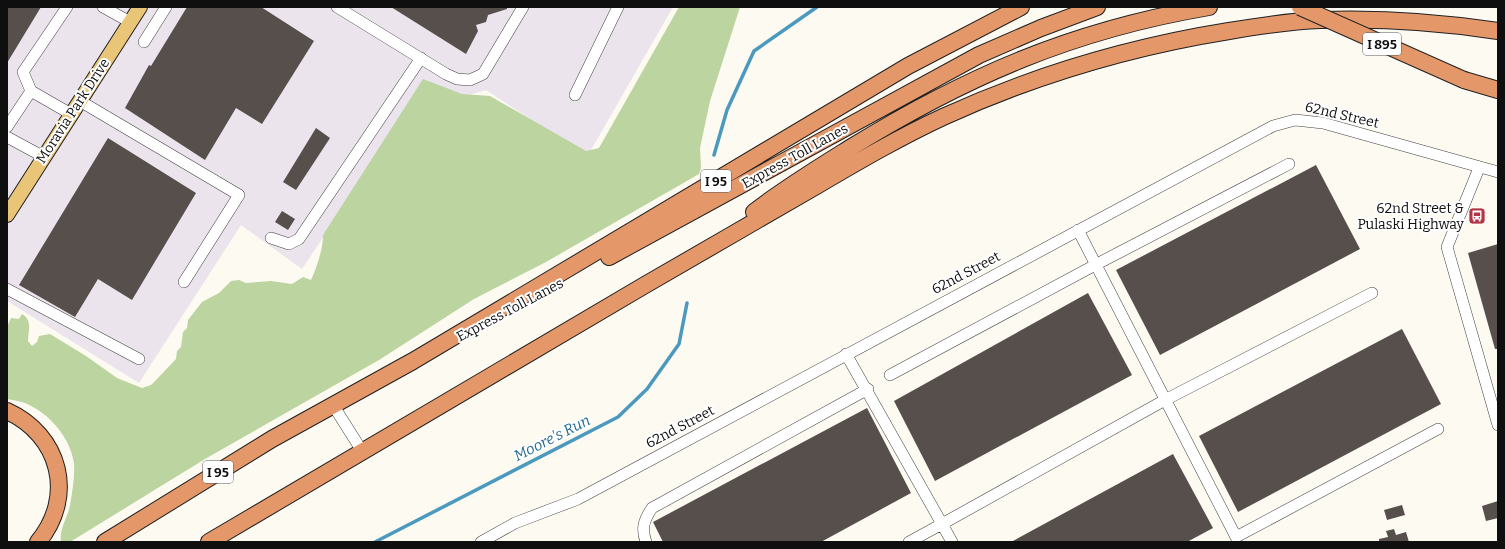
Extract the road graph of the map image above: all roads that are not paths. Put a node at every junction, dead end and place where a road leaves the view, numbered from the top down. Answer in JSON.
{"nodes":[{"id":1,"x":67,"y":7,"type":"edge"},
{"id":2,"x":103,"y":7,"type":"edge"},
{"id":3,"x":140,"y":7,"type":"edge"},
{"id":4,"x":166,"y":7,"type":"edge"},
{"id":5,"x":337,"y":7,"type":"edge"},
{"id":6,"x":523,"y":7,"type":"edge"},
{"id":7,"x":618,"y":7,"type":"edge"},
{"id":8,"x":1021,"y":7,"type":"edge"},
{"id":9,"x":1097,"y":7,"type":"edge"},
{"id":10,"x":1209,"y":7,"type":"edge"},
{"id":11,"x":1300,"y":7,"type":"edge"},
{"id":12,"x":130,"y":22,"type":"junction"},
{"id":13,"x":1498,"y":32,"type":"edge"},
{"id":14,"x":144,"y":42,"type":"dead end"},
{"id":15,"x":421,"y":58,"type":"junction"},
{"id":16,"x":1498,"y":90,"type":"edge"},
{"id":17,"x":31,"y":91,"type":"junction"},
{"id":18,"x":575,"y":94,"type":"dead end"},
{"id":19,"x":80,"y":101,"type":"junction"},
{"id":20,"x":71,"y":114,"type":"junction"},
{"id":21,"x":7,"y":127,"type":"edge"},
{"id":22,"x":7,"y":137,"type":"edge"},
{"id":23,"x":44,"y":157,"type":"junction"},
{"id":24,"x":1289,"y":164,"type":"dead end"},
{"id":25,"x":1480,"y":168,"type":"junction"},
{"id":26,"x":1498,"y":172,"type":"edge"},
{"id":27,"x":7,"y":215,"type":"edge"},
{"id":28,"x":1078,"y":230,"type":"junction"},
{"id":29,"x":271,"y":238,"type":"dead end"},
{"id":30,"x":715,"y":245,"type":"junction"},
{"id":31,"x":1097,"y":264,"type":"junction"},
{"id":32,"x":184,"y":282,"type":"dead end"},
{"id":33,"x":7,"y":289,"type":"edge"},
{"id":34,"x":1372,"y":293,"type":"dead end"},
{"id":35,"x":846,"y":354,"type":"junction"},
{"id":36,"x":138,"y":359,"type":"dead end"},
{"id":37,"x":413,"y":361,"type":"junction"},
{"id":38,"x":890,"y":375,"type":"dead end"},
{"id":39,"x":868,"y":389,"type":"junction"},
{"id":40,"x":1165,"y":400,"type":"junction"},
{"id":41,"x":333,"y":405,"type":"junction"},
{"id":42,"x":7,"y":411,"type":"edge"},
{"id":43,"x":1498,"y":425,"type":"edge"},
{"id":44,"x":1438,"y":429,"type":"dead end"},
{"id":45,"x":362,"y":450,"type":"junction"},
{"id":46,"x":942,"y":524,"type":"junction"},
{"id":47,"x":1231,"y":540,"type":"edge"},
{"id":48,"x":38,"y":542,"type":"edge"},
{"id":49,"x":105,"y":542,"type":"edge"},
{"id":50,"x":209,"y":542,"type":"edge"},
{"id":51,"x":481,"y":542,"type":"edge"},
{"id":52,"x":646,"y":542,"type":"edge"},
{"id":53,"x":909,"y":542,"type":"edge"},
{"id":54,"x":952,"y":542,"type":"edge"}],
"edges":[{"from":1,"to":17,"type":"street"},
{"from":2,"to":12,"type":"street"},
{"from":3,"to":12,"type":"main road","name":"Moravia Park Drive"},
{"from":4,"to":14,"type":"street"},
{"from":5,"to":15,"type":"street"},
{"from":6,"to":15,"type":"street"},
{"from":7,"to":18,"type":"street"},
{"from":8,"to":37,"type":"highway","number":"I 95"},
{"from":9,"to":37,"type":"highway","name":"Express Toll Lanes"},
{"from":10,"to":30,"type":"highway","name":"Express Toll Lanes"},
{"from":11,"to":16,"type":"highway","number":"I 895","bridge":true},
{"from":12,"to":19,"type":"main road","name":"Moravia Park Drive"},
{"from":13,"to":30,"type":"highway"},
{"from":15,"to":29,"type":"street"},
{"from":17,"to":20,"type":"street"},
{"from":17,"to":21,"type":"street"},
{"from":19,"to":20,"type":"main road","name":"Moravia Park Drive"},
{"from":19,"to":32,"type":"street"},
{"from":20,"to":23,"type":"main road","name":"Moravia Park Drive"},
{"from":22,"to":23,"type":"street"},
{"from":23,"to":27,"type":"main road","name":"Moravia Park Drive"},
{"from":24,"to":31,"type":"street"},
{"from":25,"to":26,"type":"street","name":"62nd Street"},
{"from":25,"to":28,"type":"street","name":"62nd Street"},
{"from":25,"to":43,"type":"street"},
{"from":28,"to":31,"type":"street"},
{"from":28,"to":35,"type":"street","name":"62nd Street"},
{"from":30,"to":45,"type":"highway"},
{"from":31,"to":38,"type":"street"},
{"from":31,"to":40,"type":"street"},
{"from":33,"to":36,"type":"street"},
{"from":34,"to":40,"type":"street"},
{"from":35,"to":39,"type":"street"},
{"from":35,"to":51,"type":"street","name":"62nd Street"},
{"from":37,"to":41,"type":"highway","number":"I 95"},
{"from":39,"to":46,"type":"street"},
{"from":39,"to":52,"type":"street"},
{"from":40,"to":46,"type":"street"},
{"from":40,"to":47,"type":"street"},
{"from":41,"to":45,"type":"street"},
{"from":41,"to":49,"type":"highway","number":"I 95"},
{"from":42,"to":48,"type":"highway"},
{"from":44,"to":47,"type":"street"},
{"from":45,"to":50,"type":"highway"},
{"from":46,"to":53,"type":"street"},
{"from":46,"to":54,"type":"street"}]}
